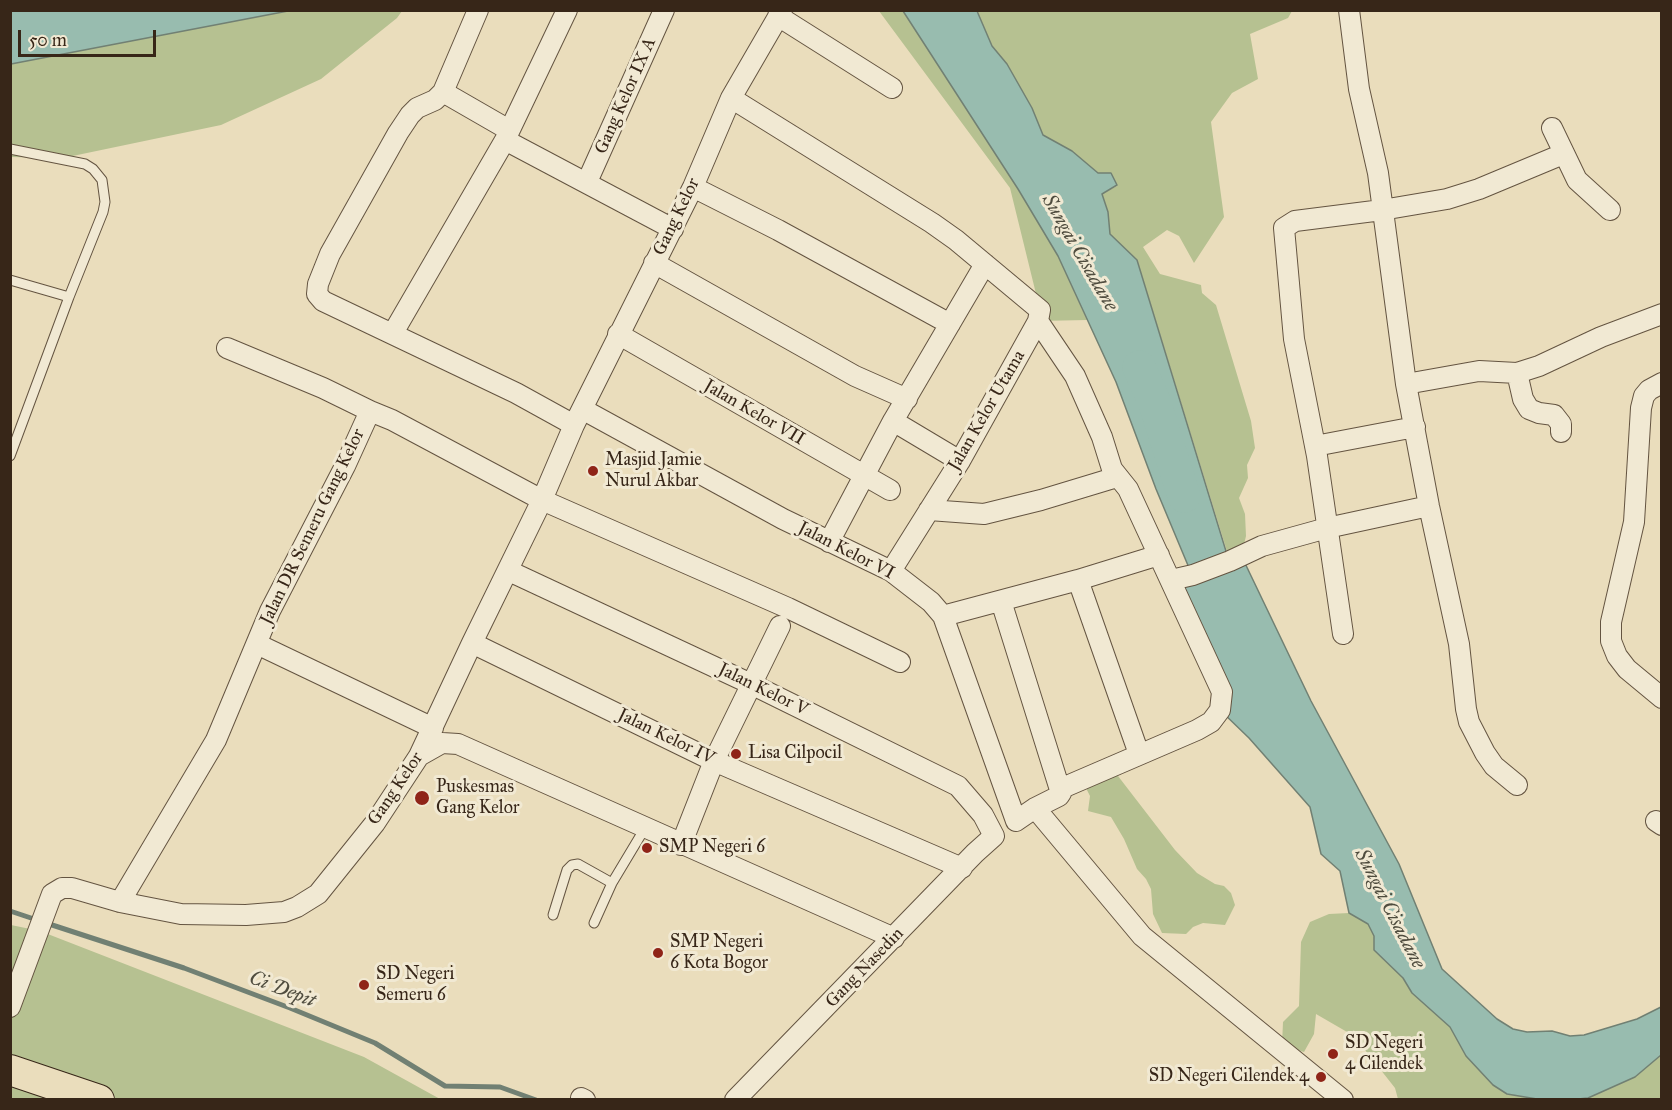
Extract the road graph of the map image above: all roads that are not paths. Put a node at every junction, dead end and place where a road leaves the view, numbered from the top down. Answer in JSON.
{"nodes":[{"id":1,"x":478,"y":10,"type":"edge"},
{"id":2,"x":567,"y":10,"type":"edge"},
{"id":3,"x":664,"y":10,"type":"edge"},
{"id":4,"x":1349,"y":10,"type":"edge"},
{"id":5,"x":780,"y":14,"type":"edge"},
{"id":6,"x":892,"y":88,"type":"dead end"},
{"id":7,"x":443,"y":92,"type":"junction"},
{"id":8,"x":731,"y":98,"type":"junction"},
{"id":9,"x":1552,"y":128,"type":"dead end"},
{"id":10,"x":507,"y":135,"type":"junction"},
{"id":11,"x":10,"y":149,"type":"edge"},
{"id":12,"x":1563,"y":154,"type":"junction"},
{"id":13,"x":587,"y":182,"type":"junction"},
{"id":14,"x":693,"y":187,"type":"junction"},
{"id":15,"x":1382,"y":210,"type":"junction"},
{"id":16,"x":1610,"y":210,"type":"dead end"},
{"id":17,"x":672,"y":229,"type":"junction"},
{"id":18,"x":654,"y":263,"type":"junction"},
{"id":19,"x":985,"y":264,"type":"junction"},
{"id":20,"x":10,"y":280,"type":"edge"},
{"id":21,"x":69,"y":297,"type":"junction"},
{"id":22,"x":1662,"y":314,"type":"edge"},
{"id":23,"x":1038,"y":321,"type":"junction"},
{"id":24,"x":950,"y":324,"type":"junction"},
{"id":25,"x":393,"y":333,"type":"junction"},
{"id":26,"x":618,"y":334,"type":"junction"},
{"id":27,"x":227,"y":348,"type":"dead end"},
{"id":28,"x":1517,"y":373,"type":"junction"},
{"id":29,"x":1662,"y":383,"type":"edge"},
{"id":30,"x":1406,"y":384,"type":"junction"},
{"id":31,"x":907,"y":399,"type":"junction"},
{"id":32,"x":370,"y":411,"type":"junction"},
{"id":33,"x":578,"y":417,"type":"junction"},
{"id":34,"x":893,"y":422,"type":"junction"},
{"id":35,"x":1415,"y":427,"type":"junction"},
{"id":36,"x":1561,"y":432,"type":"dead end"},
{"id":37,"x":14,"y":436,"type":"edge"},
{"id":38,"x":1315,"y":446,"type":"junction"},
{"id":39,"x":10,"y":456,"type":"edge"},
{"id":40,"x":960,"y":461,"type":"junction"},
{"id":41,"x":863,"y":476,"type":"junction"},
{"id":42,"x":1117,"y":477,"type":"junction"},
{"id":43,"x":890,"y":490,"type":"dead end"},
{"id":44,"x":542,"y":500,"type":"junction"},
{"id":45,"x":1430,"y":506,"type":"junction"},
{"id":46,"x":929,"y":510,"type":"junction"},
{"id":47,"x":1327,"y":528,"type":"junction"},
{"id":48,"x":829,"y":542,"type":"junction"},
{"id":49,"x":1159,"y":555,"type":"junction"},
{"id":50,"x":509,"y":571,"type":"junction"},
{"id":51,"x":891,"y":571,"type":"junction"},
{"id":52,"x":1078,"y":580,"type":"junction"},
{"id":53,"x":1171,"y":580,"type":"junction"},
{"id":54,"x":1000,"y":601,"type":"junction"},
{"id":55,"x":943,"y":616,"type":"junction"},
{"id":56,"x":780,"y":626,"type":"dead end"},
{"id":57,"x":1343,"y":634,"type":"dead end"},
{"id":58,"x":472,"y":643,"type":"junction"},
{"id":59,"x":257,"y":644,"type":"junction"},
{"id":60,"x":900,"y":662,"type":"dead end"},
{"id":61,"x":751,"y":684,"type":"junction"},
{"id":62,"x":1662,"y":698,"type":"edge"},
{"id":63,"x":433,"y":728,"type":"junction"},
{"id":64,"x":1138,"y":754,"type":"junction"},
{"id":65,"x":419,"y":756,"type":"junction"},
{"id":66,"x":714,"y":760,"type":"junction"},
{"id":67,"x":1517,"y":785,"type":"dead end"},
{"id":68,"x":1060,"y":789,"type":"junction"},
{"id":69,"x":1035,"y":808,"type":"junction"},
{"id":70,"x":645,"y":828,"type":"junction"},
{"id":71,"x":994,"y":836,"type":"joint"},
{"id":72,"x":681,"y":845,"type":"junction"},
{"id":73,"x":962,"y":868,"type":"junction"},
{"id":74,"x":612,"y":883,"type":"junction"},
{"id":75,"x":120,"y":902,"type":"junction"},
{"id":76,"x":553,"y":915,"type":"dead end"},
{"id":77,"x":594,"y":922,"type":"dead end"},
{"id":78,"x":894,"y":938,"type":"junction"},
{"id":79,"x":10,"y":1007,"type":"edge"},
{"id":80,"x":10,"y":1070,"type":"edge"},
{"id":81,"x":99,"y":1100,"type":"edge"},
{"id":82,"x":735,"y":1100,"type":"edge"},
{"id":83,"x":1343,"y":1100,"type":"edge"}],
"edges":[{"from":1,"to":7,"type":"street"},
{"from":2,"to":10,"type":"street"},
{"from":3,"to":13,"type":"street","name":"Gang Kelor IX A"},
{"from":4,"to":15,"type":"street"},
{"from":5,"to":6,"type":"street"},
{"from":5,"to":8,"type":"street","name":"Gang Kelor"},
{"from":7,"to":10,"type":"street"},
{"from":7,"to":25,"type":"street"},
{"from":8,"to":14,"type":"street","name":"Gang Kelor"},
{"from":8,"to":19,"type":"street"},
{"from":9,"to":12,"type":"street"},
{"from":10,"to":13,"type":"street"},
{"from":10,"to":25,"type":"street"},
{"from":11,"to":21,"type":"lane"},
{"from":12,"to":15,"type":"street"},
{"from":12,"to":16,"type":"street"},
{"from":13,"to":17,"type":"street"},
{"from":14,"to":17,"type":"street","name":"Gang Kelor"},
{"from":14,"to":24,"type":"street"},
{"from":15,"to":30,"type":"street"},
{"from":15,"to":38,"type":"street"},
{"from":17,"to":18,"type":"street","name":"Gang Kelor"},
{"from":18,"to":26,"type":"street","name":"Gang Kelor"},
{"from":18,"to":31,"type":"street"},
{"from":19,"to":23,"type":"street"},
{"from":19,"to":24,"type":"street"},
{"from":20,"to":21,"type":"lane"},
{"from":21,"to":37,"type":"lane"},
{"from":22,"to":28,"type":"street"},
{"from":23,"to":40,"type":"street","name":"Jalan Kelor Utama"},
{"from":23,"to":42,"type":"street"},
{"from":24,"to":31,"type":"street"},
{"from":25,"to":33,"type":"street"},
{"from":26,"to":33,"type":"street","name":"Gang Kelor"},
{"from":26,"to":41,"type":"street","name":"Jalan Kelor VII"},
{"from":27,"to":32,"type":"street","name":"Jalan DR Semeru Gang Kelor"},
{"from":28,"to":30,"type":"street"},
{"from":28,"to":36,"type":"street"},
{"from":29,"to":62,"type":"street"},
{"from":30,"to":35,"type":"street"},
{"from":31,"to":34,"type":"street"},
{"from":32,"to":44,"type":"street","name":"Jalan DR Semeru Gang Kelor"},
{"from":32,"to":59,"type":"street","name":"Jalan DR Semeru Gang Kelor"},
{"from":33,"to":44,"type":"street","name":"Gang Kelor"},
{"from":33,"to":48,"type":"street","name":"Jalan Kelor VI"},
{"from":34,"to":40,"type":"street"},
{"from":34,"to":41,"type":"street"},
{"from":35,"to":38,"type":"street"},
{"from":35,"to":45,"type":"street"},
{"from":37,"to":39,"type":"lane"},
{"from":38,"to":47,"type":"street"},
{"from":40,"to":46,"type":"street","name":"Jalan Kelor Utama"},
{"from":41,"to":43,"type":"street","name":"Jalan Kelor VII"},
{"from":41,"to":48,"type":"street"},
{"from":42,"to":46,"type":"street"},
{"from":42,"to":49,"type":"street"},
{"from":44,"to":50,"type":"street","name":"Gang Kelor"},
{"from":44,"to":60,"type":"street","name":"Jalan DR Semeru Gang Kelor"},
{"from":45,"to":47,"type":"street"},
{"from":45,"to":67,"type":"street"},
{"from":46,"to":51,"type":"street","name":"Jalan Kelor Utama"},
{"from":47,"to":53,"type":"street"},
{"from":47,"to":57,"type":"street"},
{"from":48,"to":51,"type":"street","name":"Jalan Kelor VI"},
{"from":49,"to":52,"type":"street"},
{"from":49,"to":53,"type":"street"},
{"from":50,"to":58,"type":"street","name":"Gang Kelor"},
{"from":50,"to":61,"type":"street","name":"Jalan Kelor V"},
{"from":51,"to":55,"type":"street","name":"Jalan Kelor VI"},
{"from":52,"to":54,"type":"street"},
{"from":52,"to":64,"type":"street"},
{"from":53,"to":64,"type":"street"},
{"from":54,"to":55,"type":"street"},
{"from":54,"to":68,"type":"street"},
{"from":55,"to":69,"type":"street","name":"Jalan Kelor VI"},
{"from":56,"to":61,"type":"street"},
{"from":58,"to":63,"type":"street","name":"Gang Kelor"},
{"from":58,"to":66,"type":"street","name":"Jalan Kelor IV"},
{"from":59,"to":63,"type":"street","name":"Jalan DR Semeru Gang Kelor"},
{"from":59,"to":75,"type":"street","name":"Jalan DR Semeru Gang Kelor"},
{"from":61,"to":66,"type":"street"},
{"from":61,"to":71,"type":"street","name":"Jalan Kelor V"},
{"from":63,"to":65,"type":"street","name":"Gang Kelor"},
{"from":64,"to":68,"type":"street"},
{"from":65,"to":70,"type":"street"},
{"from":65,"to":75,"type":"street","name":"Gang Kelor"},
{"from":66,"to":72,"type":"street"},
{"from":66,"to":73,"type":"street","name":"Jalan Kelor IV"},
{"from":68,"to":69,"type":"street"},
{"from":69,"to":83,"type":"street"},
{"from":70,"to":72,"type":"street"},
{"from":70,"to":74,"type":"lane"},
{"from":71,"to":73,"type":"street","name":"Gang Nasedin"},
{"from":72,"to":78,"type":"street"},
{"from":73,"to":78,"type":"street","name":"Gang Nasedin"},
{"from":74,"to":76,"type":"lane"},
{"from":74,"to":77,"type":"lane"},
{"from":75,"to":79,"type":"street","name":"Gang Kelor"},
{"from":78,"to":82,"type":"street","name":"Gang Nasedin"},
{"from":80,"to":81,"type":"main road"}]}
